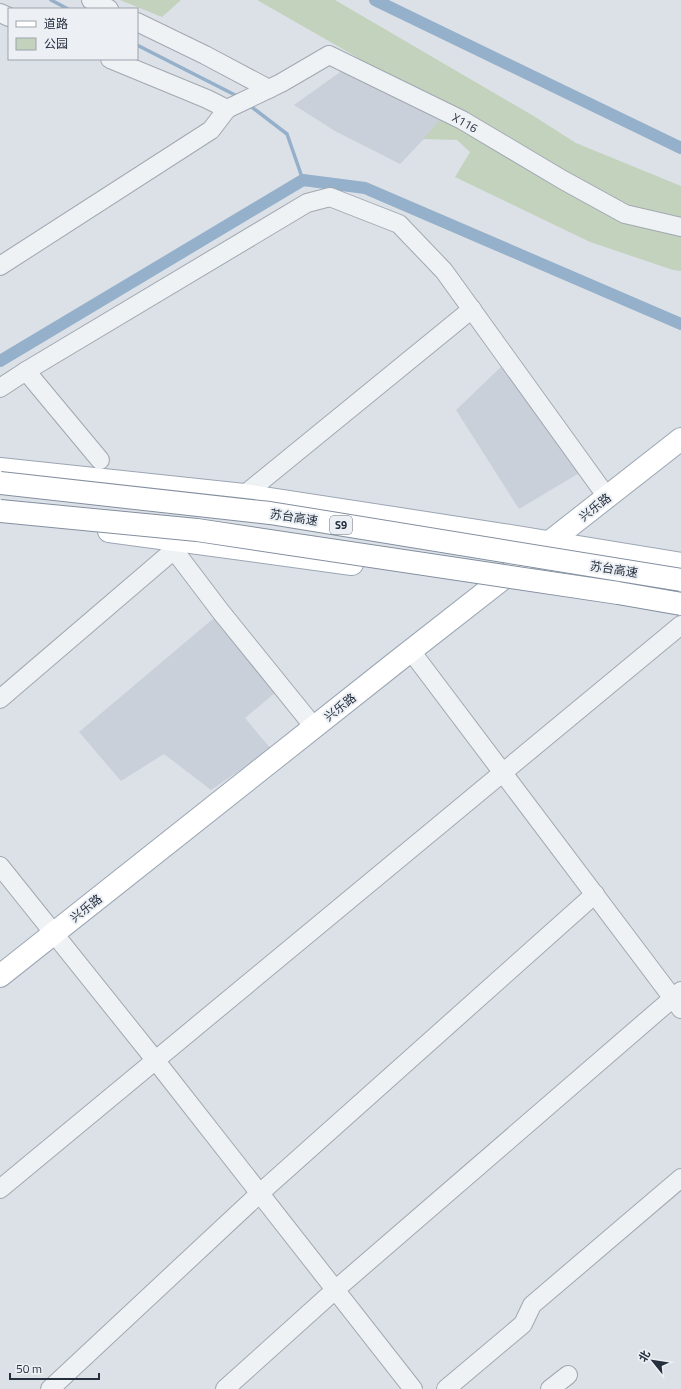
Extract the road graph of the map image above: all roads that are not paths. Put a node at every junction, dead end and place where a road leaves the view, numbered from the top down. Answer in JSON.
{"nodes":[{"id":1,"x":91,"y":0,"type":"edge"},
{"id":2,"x":107,"y":8,"type":"edge"},
{"id":3,"x":138,"y":22,"type":"edge"},
{"id":4,"x":112,"y":60,"type":"edge"},
{"id":5,"x":269,"y":89,"type":"junction"},
{"id":6,"x":238,"y":104,"type":"junction"},
{"id":7,"x":681,"y":227,"type":"edge"},
{"id":8,"x":0,"y":266,"type":"edge"},
{"id":9,"x":472,"y":309,"type":"junction"},
{"id":10,"x":26,"y":371,"type":"junction"},
{"id":11,"x":0,"y":388,"type":"edge"},
{"id":12,"x":681,"y":439,"type":"edge"},
{"id":13,"x":100,"y":460,"type":"dead end"},
{"id":14,"x":0,"y":469,"type":"edge"},
{"id":15,"x":0,"y":483,"type":"edge"},
{"id":16,"x":244,"y":495,"type":"junction"},
{"id":17,"x":607,"y":497,"type":"junction"},
{"id":18,"x":0,"y":511,"type":"edge"},
{"id":19,"x":0,"y":521,"type":"edge"},
{"id":20,"x":549,"y":542,"type":"junction"},
{"id":21,"x":681,"y":564,"type":"edge"},
{"id":22,"x":681,"y":580,"type":"edge"},
{"id":23,"x":494,"y":585,"type":"junction"},
{"id":24,"x":681,"y":604,"type":"edge"},
{"id":25,"x":681,"y":613,"type":"edge"},
{"id":26,"x":681,"y":625,"type":"edge"},
{"id":27,"x":411,"y":651,"type":"junction"},
{"id":28,"x":0,"y":699,"type":"edge"},
{"id":29,"x":314,"y":727,"type":"junction"},
{"id":30,"x":503,"y":773,"type":"junction"},
{"id":31,"x":0,"y":866,"type":"edge"},
{"id":32,"x":595,"y":894,"type":"junction"},
{"id":33,"x":53,"y":934,"type":"junction"},
{"id":34,"x":0,"y":976,"type":"edge"},
{"id":35,"x":678,"y":1000,"type":"edge"},
{"id":36,"x":156,"y":1061,"type":"junction"},
{"id":37,"x":681,"y":1178,"type":"edge"},
{"id":38,"x":0,"y":1189,"type":"edge"},
{"id":39,"x":260,"y":1193,"type":"junction"},
{"id":40,"x":336,"y":1290,"type":"junction"},
{"id":41,"x":568,"y":1375,"type":"dead end"},
{"id":42,"x":50,"y":1389,"type":"edge"},
{"id":43,"x":225,"y":1389,"type":"edge"},
{"id":44,"x":413,"y":1389,"type":"edge"},
{"id":45,"x":446,"y":1389,"type":"edge"},
{"id":46,"x":550,"y":1389,"type":"edge"}],
"edges":[{"from":1,"to":2,"type":"street"},
{"from":3,"to":5,"type":"street"},
{"from":4,"to":6,"type":"street"},
{"from":5,"to":6,"type":"street","name":"X116"},
{"from":5,"to":7,"type":"street","name":"X116"},
{"from":6,"to":8,"type":"street"},
{"from":9,"to":10,"type":"street"},
{"from":9,"to":16,"type":"street"},
{"from":9,"to":17,"type":"street"},
{"from":10,"to":11,"type":"street"},
{"from":10,"to":13,"type":"street"},
{"from":12,"to":17,"type":"main road","name":"兴乐路"},
{"from":14,"to":16,"type":"main road"},
{"from":15,"to":22,"type":"main road","name":"苏台高速","number":"S9","bridge":true},
{"from":16,"to":20,"type":"main road"},
{"from":17,"to":20,"type":"main road","name":"兴乐路"},
{"from":18,"to":24,"type":"main road","name":"苏台高速","number":"S9","bridge":true},
{"from":19,"to":23,"type":"main road"},
{"from":20,"to":21,"type":"main road"},
{"from":20,"to":23,"type":"main road","name":"兴乐路"},
{"from":23,"to":25,"type":"main road"},
{"from":23,"to":27,"type":"main road","name":"兴乐路"},
{"from":26,"to":30,"type":"street"},
{"from":27,"to":29,"type":"main road","name":"兴乐路"},
{"from":27,"to":30,"type":"street"},
{"from":28,"to":29,"type":"street"},
{"from":29,"to":33,"type":"main road","name":"兴乐路"},
{"from":30,"to":32,"type":"street"},
{"from":30,"to":36,"type":"street"},
{"from":31,"to":33,"type":"street"},
{"from":32,"to":35,"type":"street"},
{"from":32,"to":39,"type":"street"},
{"from":33,"to":34,"type":"main road","name":"兴乐路"},
{"from":33,"to":36,"type":"street"},
{"from":35,"to":40,"type":"street"},
{"from":36,"to":38,"type":"street"},
{"from":36,"to":39,"type":"street"},
{"from":37,"to":45,"type":"street"},
{"from":39,"to":40,"type":"street"},
{"from":39,"to":42,"type":"street"},
{"from":40,"to":43,"type":"street"},
{"from":40,"to":44,"type":"street"},
{"from":41,"to":46,"type":"street"}]}
